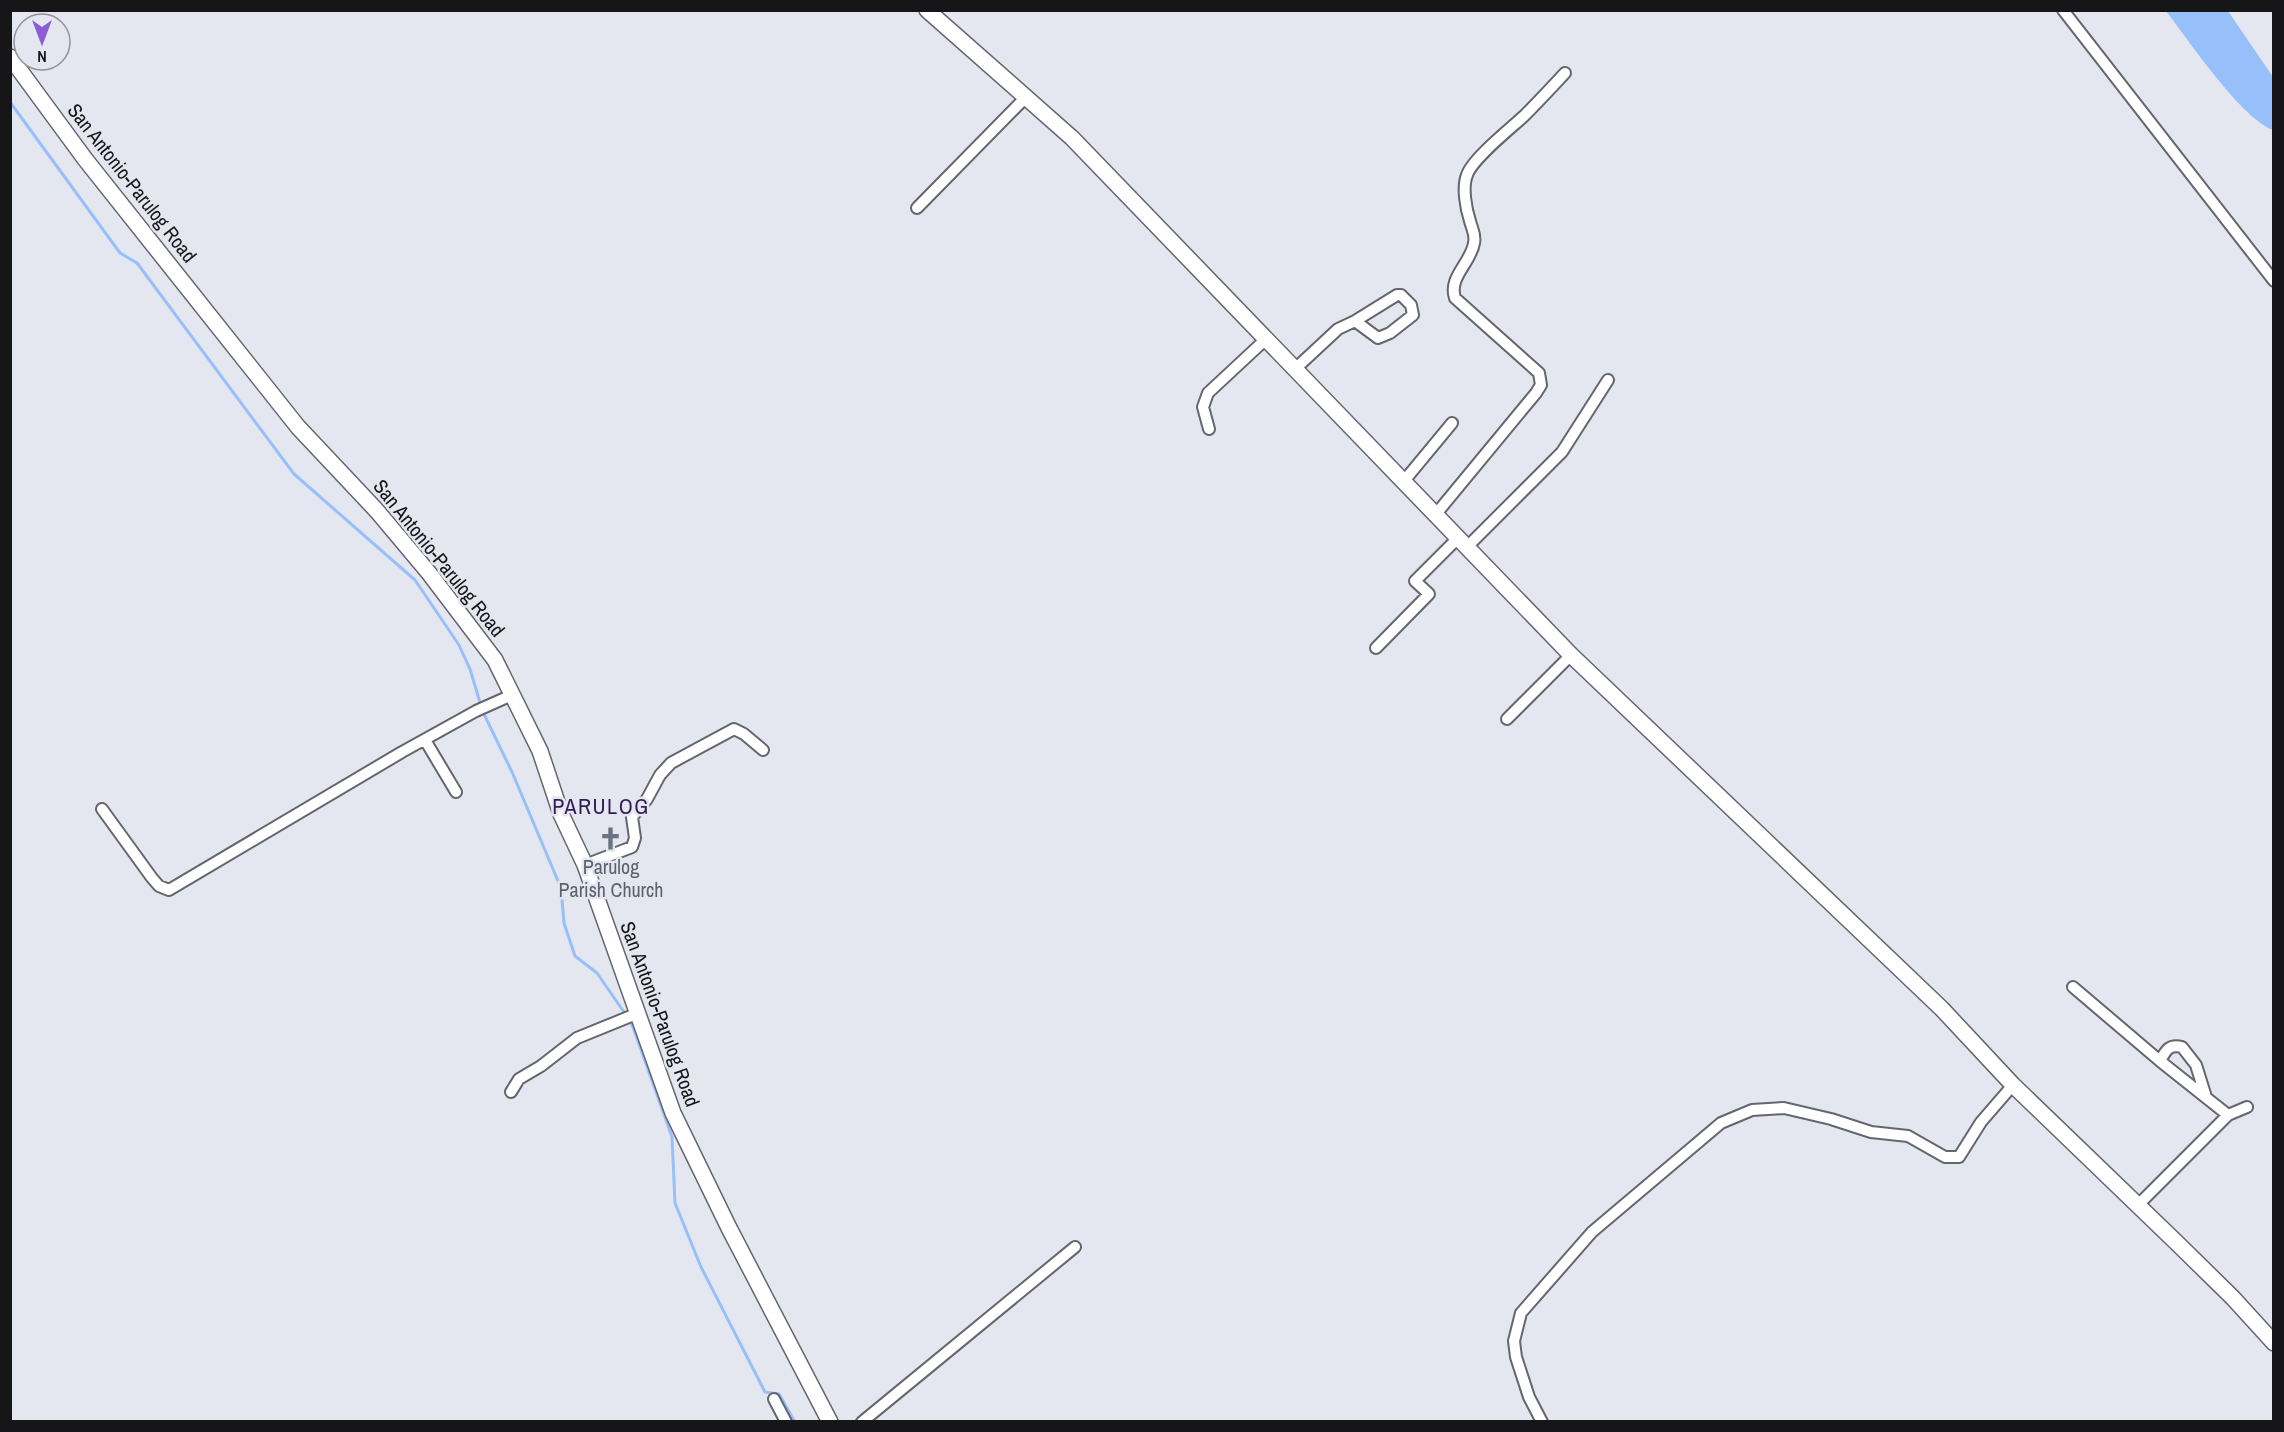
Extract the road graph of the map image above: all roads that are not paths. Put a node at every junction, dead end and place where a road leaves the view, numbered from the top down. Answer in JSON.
{"nodes":[{"id":1,"x":927,"y":10,"type":"edge"},
{"id":2,"x":2063,"y":10,"type":"edge"},
{"id":3,"x":10,"y":57,"type":"edge"},
{"id":4,"x":1565,"y":73,"type":"dead end"},
{"id":5,"x":1025,"y":98,"type":"junction"},
{"id":6,"x":917,"y":208,"type":"dead end"},
{"id":7,"x":2274,"y":281,"type":"edge"},
{"id":8,"x":1355,"y":321,"type":"junction"},
{"id":9,"x":1266,"y":339,"type":"junction"},
{"id":10,"x":1295,"y":369,"type":"junction"},
{"id":11,"x":1608,"y":380,"type":"dead end"},
{"id":12,"x":1452,"y":423,"type":"dead end"},
{"id":13,"x":1209,"y":429,"type":"dead end"},
{"id":14,"x":1404,"y":481,"type":"junction"},
{"id":15,"x":1436,"y":514,"type":"junction"},
{"id":16,"x":1464,"y":542,"type":"junction"},
{"id":17,"x":1377,"y":648,"type":"dead end"},
{"id":18,"x":1571,"y":655,"type":"junction"},
{"id":19,"x":512,"y":696,"type":"junction"},
{"id":20,"x":1507,"y":719,"type":"dead end"},
{"id":21,"x":425,"y":740,"type":"junction"},
{"id":22,"x":763,"y":750,"type":"dead end"},
{"id":23,"x":456,"y":792,"type":"dead end"},
{"id":24,"x":102,"y":809,"type":"dead end"},
{"id":25,"x":585,"y":865,"type":"junction"},
{"id":26,"x":2073,"y":987,"type":"dead end"},
{"id":27,"x":631,"y":1016,"type":"junction"},
{"id":28,"x":2160,"y":1061,"type":"junction"},
{"id":29,"x":2013,"y":1085,"type":"junction"},
{"id":30,"x":511,"y":1092,"type":"dead end"},
{"id":31,"x":2207,"y":1098,"type":"junction"},
{"id":32,"x":2247,"y":1107,"type":"dead end"},
{"id":33,"x":2228,"y":1115,"type":"junction"},
{"id":34,"x":2138,"y":1204,"type":"junction"},
{"id":35,"x":1076,"y":1247,"type":"dead end"},
{"id":36,"x":2274,"y":1343,"type":"edge"},
{"id":37,"x":774,"y":1399,"type":"dead end"},
{"id":38,"x":786,"y":1422,"type":"edge"},
{"id":39,"x":830,"y":1422,"type":"edge"},
{"id":40,"x":862,"y":1422,"type":"edge"},
{"id":41,"x":1542,"y":1422,"type":"edge"}],
"edges":[{"from":1,"to":5,"type":"street"},
{"from":2,"to":7,"type":"street"},
{"from":3,"to":19,"type":"street","name":"San Antonio-Parulog Road"},
{"from":4,"to":15,"type":"street"},
{"from":5,"to":6,"type":"street"},
{"from":5,"to":9,"type":"street"},
{"from":8,"to":8,"type":"street"},
{"from":8,"to":10,"type":"street"},
{"from":9,"to":10,"type":"street"},
{"from":9,"to":13,"type":"street"},
{"from":10,"to":14,"type":"street"},
{"from":11,"to":16,"type":"street"},
{"from":12,"to":14,"type":"street"},
{"from":14,"to":15,"type":"street"},
{"from":15,"to":16,"type":"street"},
{"from":16,"to":17,"type":"street"},
{"from":16,"to":18,"type":"street"},
{"from":18,"to":20,"type":"street"},
{"from":18,"to":29,"type":"street"},
{"from":19,"to":21,"type":"street"},
{"from":19,"to":25,"type":"street","name":"San Antonio-Parulog Road"},
{"from":21,"to":23,"type":"street"},
{"from":21,"to":24,"type":"street"},
{"from":22,"to":25,"type":"street"},
{"from":25,"to":27,"type":"street","name":"San Antonio-Parulog Road"},
{"from":26,"to":28,"type":"street"},
{"from":27,"to":30,"type":"street"},
{"from":27,"to":39,"type":"street","name":"San Antonio-Parulog Road"},
{"from":28,"to":31,"type":"street"},
{"from":28,"to":31,"type":"street"},
{"from":29,"to":34,"type":"street"},
{"from":29,"to":41,"type":"street"},
{"from":31,"to":33,"type":"street"},
{"from":32,"to":33,"type":"street"},
{"from":33,"to":34,"type":"street"},
{"from":34,"to":36,"type":"street"},
{"from":35,"to":40,"type":"street"},
{"from":37,"to":38,"type":"street"}]}
